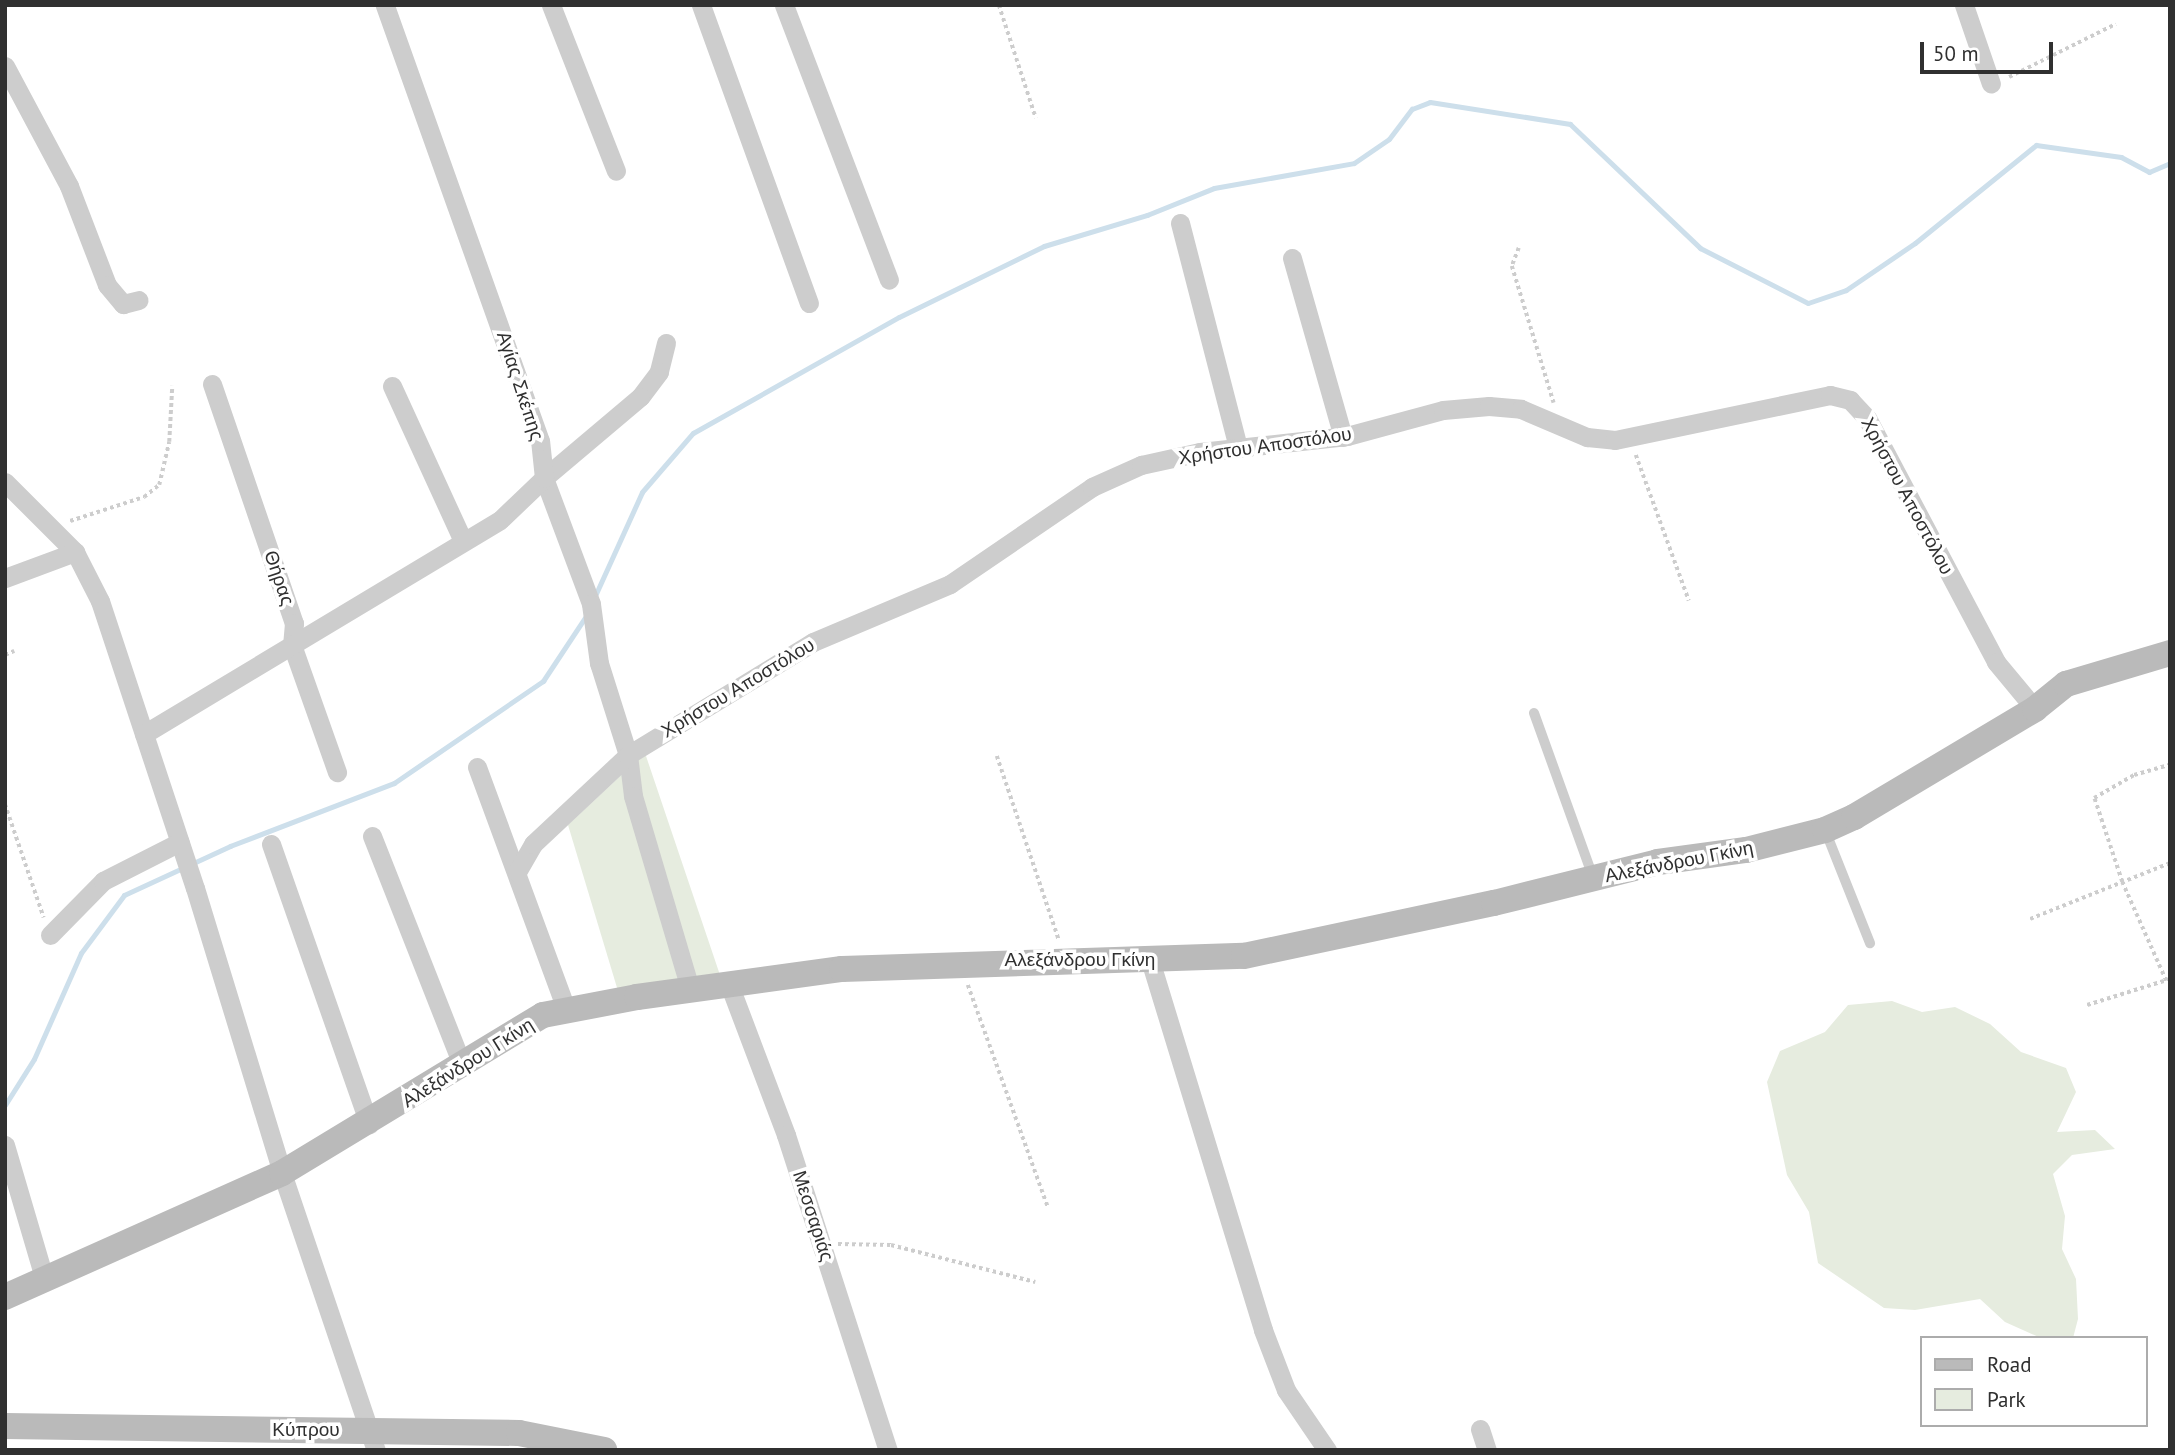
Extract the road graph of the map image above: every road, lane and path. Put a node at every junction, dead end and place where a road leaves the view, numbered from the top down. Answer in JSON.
{"nodes":[{"id":1,"x":385,"y":5,"type":"edge"},
{"id":2,"x":551,"y":5,"type":"edge"},
{"id":3,"x":701,"y":5,"type":"edge"},
{"id":4,"x":784,"y":5,"type":"edge"},
{"id":5,"x":999,"y":5,"type":"edge"},
{"id":6,"x":1964,"y":5,"type":"edge"},
{"id":7,"x":2116,"y":23,"type":"dead end"},
{"id":8,"x":5,"y":66,"type":"edge"},
{"id":9,"x":1991,"y":84,"type":"joint"},
{"id":10,"x":1036,"y":118,"type":"dead end"},
{"id":11,"x":616,"y":171,"type":"dead end"},
{"id":12,"x":1180,"y":223,"type":"dead end"},
{"id":13,"x":1519,"y":248,"type":"dead end"},
{"id":14,"x":1292,"y":258,"type":"dead end"},
{"id":15,"x":888,"y":280,"type":"dead end"},
{"id":16,"x":139,"y":300,"type":"dead end"},
{"id":17,"x":809,"y":303,"type":"dead end"},
{"id":18,"x":666,"y":343,"type":"dead end"},
{"id":19,"x":212,"y":384,"type":"dead end"},
{"id":20,"x":172,"y":386,"type":"dead end"},
{"id":21,"x":392,"y":386,"type":"dead end"},
{"id":22,"x":1560,"y":424,"type":"junction"},
{"id":23,"x":1343,"y":437,"type":"junction"},
{"id":24,"x":1630,"y":438,"type":"junction"},
{"id":25,"x":1238,"y":448,"type":"junction"},
{"id":26,"x":544,"y":478,"type":"junction"},
{"id":27,"x":5,"y":482,"type":"edge"},
{"id":28,"x":57,"y":533,"type":"junction"},
{"id":29,"x":463,"y":541,"type":"junction"},
{"id":30,"x":75,"y":552,"type":"junction"},
{"id":31,"x":5,"y":578,"type":"edge"},
{"id":32,"x":1689,"y":601,"type":"dead end"},
{"id":33,"x":292,"y":645,"type":"junction"},
{"id":34,"x":14,"y":651,"type":"dead end"},
{"id":35,"x":2170,"y":653,"type":"edge"},
{"id":36,"x":5,"y":655,"type":"edge"},
{"id":37,"x":2035,"y":709,"type":"junction"},
{"id":38,"x":1534,"y":713,"type":"dead end"},
{"id":39,"x":144,"y":734,"type":"junction"},
{"id":40,"x":628,"y":755,"type":"junction"},
{"id":41,"x":997,"y":756,"type":"dead end"},
{"id":42,"x":2170,"y":765,"type":"edge"},
{"id":43,"x":477,"y":767,"type":"dead end"},
{"id":44,"x":337,"y":772,"type":"dead end"},
{"id":45,"x":5,"y":804,"type":"edge"},
{"id":46,"x":1825,"y":830,"type":"junction"},
{"id":47,"x":372,"y":836,"type":"dead end"},
{"id":48,"x":271,"y":844,"type":"dead end"},
{"id":49,"x":181,"y":845,"type":"junction"},
{"id":50,"x":2170,"y":863,"type":"edge"},
{"id":51,"x":517,"y":872,"type":"junction"},
{"id":52,"x":1593,"y":878,"type":"junction"},
{"id":53,"x":2122,"y":882,"type":"junction"},
{"id":54,"x":2030,"y":919,"type":"dead end"},
{"id":55,"x":50,"y":935,"type":"joint"},
{"id":56,"x":1870,"y":943,"type":"dead end"},
{"id":57,"x":1062,"y":959,"type":"junction"},
{"id":58,"x":1150,"y":960,"type":"junction"},
{"id":59,"x":960,"y":962,"type":"junction"},
{"id":60,"x":2168,"y":980,"type":"edge"},
{"id":61,"x":729,"y":984,"type":"junction"},
{"id":62,"x":690,"y":989,"type":"junction"},
{"id":63,"x":2087,"y":1005,"type":"dead end"},
{"id":64,"x":566,"y":1009,"type":"junction"},
{"id":65,"x":463,"y":1067,"type":"junction"},
{"id":66,"x":369,"y":1124,"type":"junction"},
{"id":67,"x":5,"y":1145,"type":"edge"},
{"id":68,"x":282,"y":1173,"type":"junction"},
{"id":69,"x":1048,"y":1207,"type":"dead end"},
{"id":70,"x":822,"y":1243,"type":"junction"},
{"id":71,"x":45,"y":1281,"type":"junction"},
{"id":72,"x":1035,"y":1282,"type":"dead end"},
{"id":73,"x":5,"y":1297,"type":"edge"},
{"id":74,"x":5,"y":1426,"type":"edge"},
{"id":75,"x":1480,"y":1429,"type":"dead end"},
{"id":76,"x":373,"y":1440,"type":"edge"},
{"id":77,"x":604,"y":1450,"type":"edge"},
{"id":78,"x":888,"y":1450,"type":"edge"},
{"id":79,"x":1327,"y":1450,"type":"edge"},
{"id":80,"x":1488,"y":1450,"type":"edge"}],
"edges":[{"from":1,"to":26,"type":"street","name":"Αγίας Σκέπης"},
{"from":2,"to":11,"type":"street"},
{"from":3,"to":17,"type":"street"},
{"from":4,"to":15,"type":"street"},
{"from":5,"to":10,"type":"path"},
{"from":6,"to":9,"type":"street"},
{"from":7,"to":9,"type":"path"},
{"from":8,"to":16,"type":"street"},
{"from":12,"to":25,"type":"street"},
{"from":13,"to":22,"type":"path"},
{"from":14,"to":23,"type":"street"},
{"from":18,"to":26,"type":"street"},
{"from":19,"to":33,"type":"street","name":"Θήρας"},
{"from":20,"to":28,"type":"path"},
{"from":21,"to":29,"type":"street"},
{"from":22,"to":23,"type":"street","name":"Χρήστου Αποστόλου"},
{"from":22,"to":24,"type":"street","name":"Χρήστου Αποστόλου"},
{"from":23,"to":25,"type":"street","name":"Χρήστου Αποστόλου"},
{"from":24,"to":32,"type":"path"},
{"from":24,"to":37,"type":"street","name":"Χρήστου Αποστόλου"},
{"from":25,"to":40,"type":"street","name":"Χρήστου Αποστόλου"},
{"from":26,"to":29,"type":"street"},
{"from":26,"to":40,"type":"street","name":"Αγίας Σκέπης"},
{"from":27,"to":28,"type":"street"},
{"from":28,"to":30,"type":"street"},
{"from":29,"to":33,"type":"street"},
{"from":30,"to":31,"type":"street"},
{"from":30,"to":39,"type":"street"},
{"from":33,"to":39,"type":"street"},
{"from":33,"to":44,"type":"street","name":"Θήρας"},
{"from":34,"to":36,"type":"path"},
{"from":35,"to":37,"type":"street","name":"Αλεξάνδρου Γκίνη"},
{"from":37,"to":46,"type":"street","name":"Αλεξάνδρου Γκίνη"},
{"from":38,"to":52,"type":"lane"},
{"from":39,"to":49,"type":"street"},
{"from":40,"to":51,"type":"street","name":"Χρήστου Αποστόλου"},
{"from":40,"to":62,"type":"street","name":"Αγίας Σκέπης"},
{"from":41,"to":57,"type":"path"},
{"from":42,"to":53,"type":"path"},
{"from":43,"to":51,"type":"street"},
{"from":45,"to":55,"type":"path"},
{"from":46,"to":52,"type":"street","name":"Αλεξάνδρου Γκίνη"},
{"from":46,"to":56,"type":"lane"},
{"from":47,"to":65,"type":"street"},
{"from":48,"to":66,"type":"street"},
{"from":49,"to":55,"type":"street"},
{"from":49,"to":68,"type":"street"},
{"from":50,"to":53,"type":"path"},
{"from":51,"to":64,"type":"street"},
{"from":52,"to":58,"type":"street","name":"Αλεξάνδρου Γκίνη"},
{"from":53,"to":54,"type":"path"},
{"from":53,"to":60,"type":"path"},
{"from":57,"to":58,"type":"street","name":"Αλεξάνδρου Γκίνη"},
{"from":57,"to":59,"type":"street","name":"Αλεξάνδρου Γκίνη"},
{"from":58,"to":79,"type":"street"},
{"from":59,"to":61,"type":"street","name":"Αλεξάνδρου Γκίνη"},
{"from":59,"to":69,"type":"path"},
{"from":60,"to":63,"type":"path"},
{"from":61,"to":62,"type":"street","name":"Αλεξάνδρου Γκίνη"},
{"from":61,"to":70,"type":"street","name":"Μεσσαριάς"},
{"from":62,"to":64,"type":"street","name":"Αλεξάνδρου Γκίνη"},
{"from":64,"to":65,"type":"street","name":"Αλεξάνδρου Γκίνη"},
{"from":65,"to":66,"type":"street","name":"Αλεξάνδρου Γκίνη"},
{"from":66,"to":68,"type":"street","name":"Αλεξάνδρου Γκίνη"},
{"from":67,"to":71,"type":"street"},
{"from":68,"to":71,"type":"street","name":"Αλεξάνδρου Γκίνη"},
{"from":68,"to":76,"type":"street"},
{"from":70,"to":72,"type":"path"},
{"from":70,"to":78,"type":"street","name":"Μεσσαριάς"},
{"from":71,"to":73,"type":"street","name":"Αλεξάνδρου Γκίνη"},
{"from":74,"to":76,"type":"street","name":"Κύπρου"},
{"from":75,"to":80,"type":"street"},
{"from":76,"to":77,"type":"street","name":"Κύπρου"}]}
